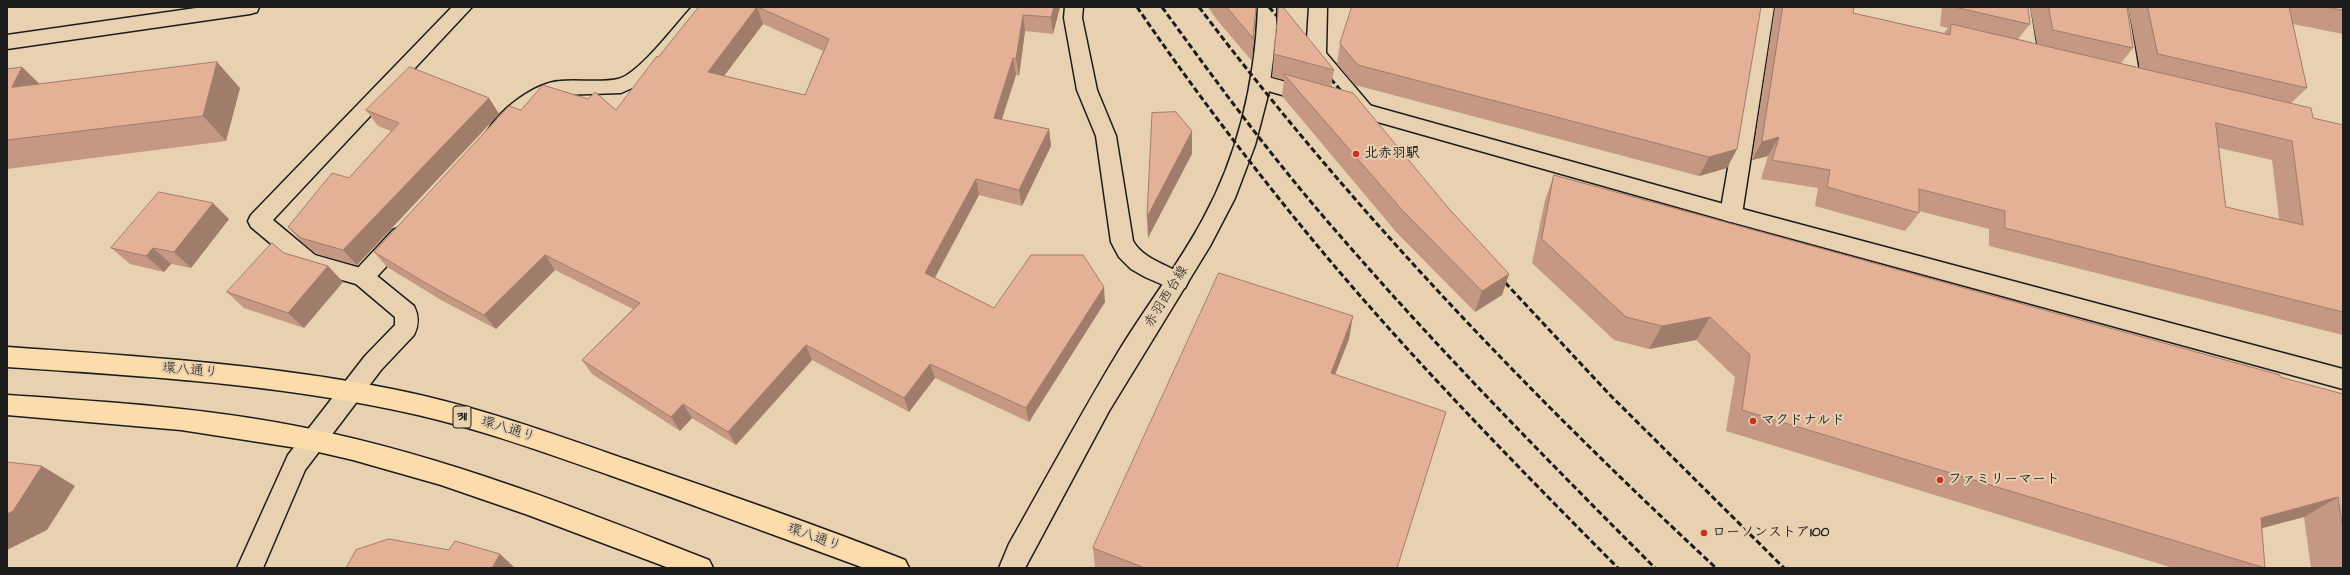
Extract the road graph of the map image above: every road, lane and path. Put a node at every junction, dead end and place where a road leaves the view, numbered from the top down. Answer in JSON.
{"nodes":[{"id":1,"x":250,"y":7,"type":"edge"},
{"id":2,"x":463,"y":7,"type":"edge"},
{"id":3,"x":702,"y":7,"type":"edge"},
{"id":4,"x":1074,"y":7,"type":"edge"},
{"id":5,"x":1267,"y":7,"type":"edge"},
{"id":6,"x":1318,"y":7,"type":"edge"},
{"id":7,"x":1765,"y":7,"type":"edge"},
{"id":8,"x":2021,"y":7,"type":"edge"},
{"id":9,"x":2118,"y":7,"type":"edge"},
{"id":10,"x":7,"y":42,"type":"edge"},
{"id":11,"x":2028,"y":56,"type":"edge"},
{"id":12,"x":2108,"y":74,"type":"edge"},
{"id":13,"x":1262,"y":82,"type":"junction"},
{"id":14,"x":1364,"y":111,"type":"junction"},
{"id":15,"x":487,"y":143,"type":"edge"},
{"id":16,"x":1731,"y":214,"type":"junction"},
{"id":17,"x":412,"y":224,"type":"edge"},
{"id":18,"x":363,"y":277,"type":"junction"},
{"id":19,"x":1177,"y":282,"type":"junction"},
{"id":20,"x":7,"y":357,"type":"edge"},
{"id":21,"x":2343,"y":379,"type":"edge"},
{"id":22,"x":351,"y":391,"type":"junction"},
{"id":23,"x":7,"y":405,"type":"edge"},
{"id":24,"x":311,"y":440,"type":"junction"},
{"id":25,"x":250,"y":568,"type":"edge"},
{"id":26,"x":700,"y":568,"type":"edge"},
{"id":27,"x":896,"y":568,"type":"edge"},
{"id":28,"x":1012,"y":568,"type":"edge"}],
"edges":[{"from":1,"to":10,"type":"street"},
{"from":2,"to":18,"type":"street"},
{"from":3,"to":15,"type":"street"},
{"from":4,"to":19,"type":"street"},
{"from":5,"to":13,"type":"street","name":"赤羽西台線"},
{"from":6,"to":14,"type":"street"},
{"from":7,"to":16,"type":"street"},
{"from":8,"to":11,"type":"street"},
{"from":9,"to":12,"type":"street"},
{"from":13,"to":14,"type":"street"},
{"from":13,"to":19,"type":"street","name":"赤羽西台線"},
{"from":14,"to":16,"type":"street"},
{"from":16,"to":21,"type":"street"},
{"from":17,"to":18,"type":"street"},
{"from":18,"to":22,"type":"street"},
{"from":19,"to":28,"type":"street","name":"赤羽西台線"},
{"from":20,"to":22,"type":"main road","name":"環八通り","number":"311"},
{"from":22,"to":24,"type":"street"},
{"from":22,"to":27,"type":"main road","name":"環八通り","number":"311"},
{"from":23,"to":24,"type":"main road"},
{"from":24,"to":25,"type":"street"},
{"from":24,"to":26,"type":"main road"}]}
